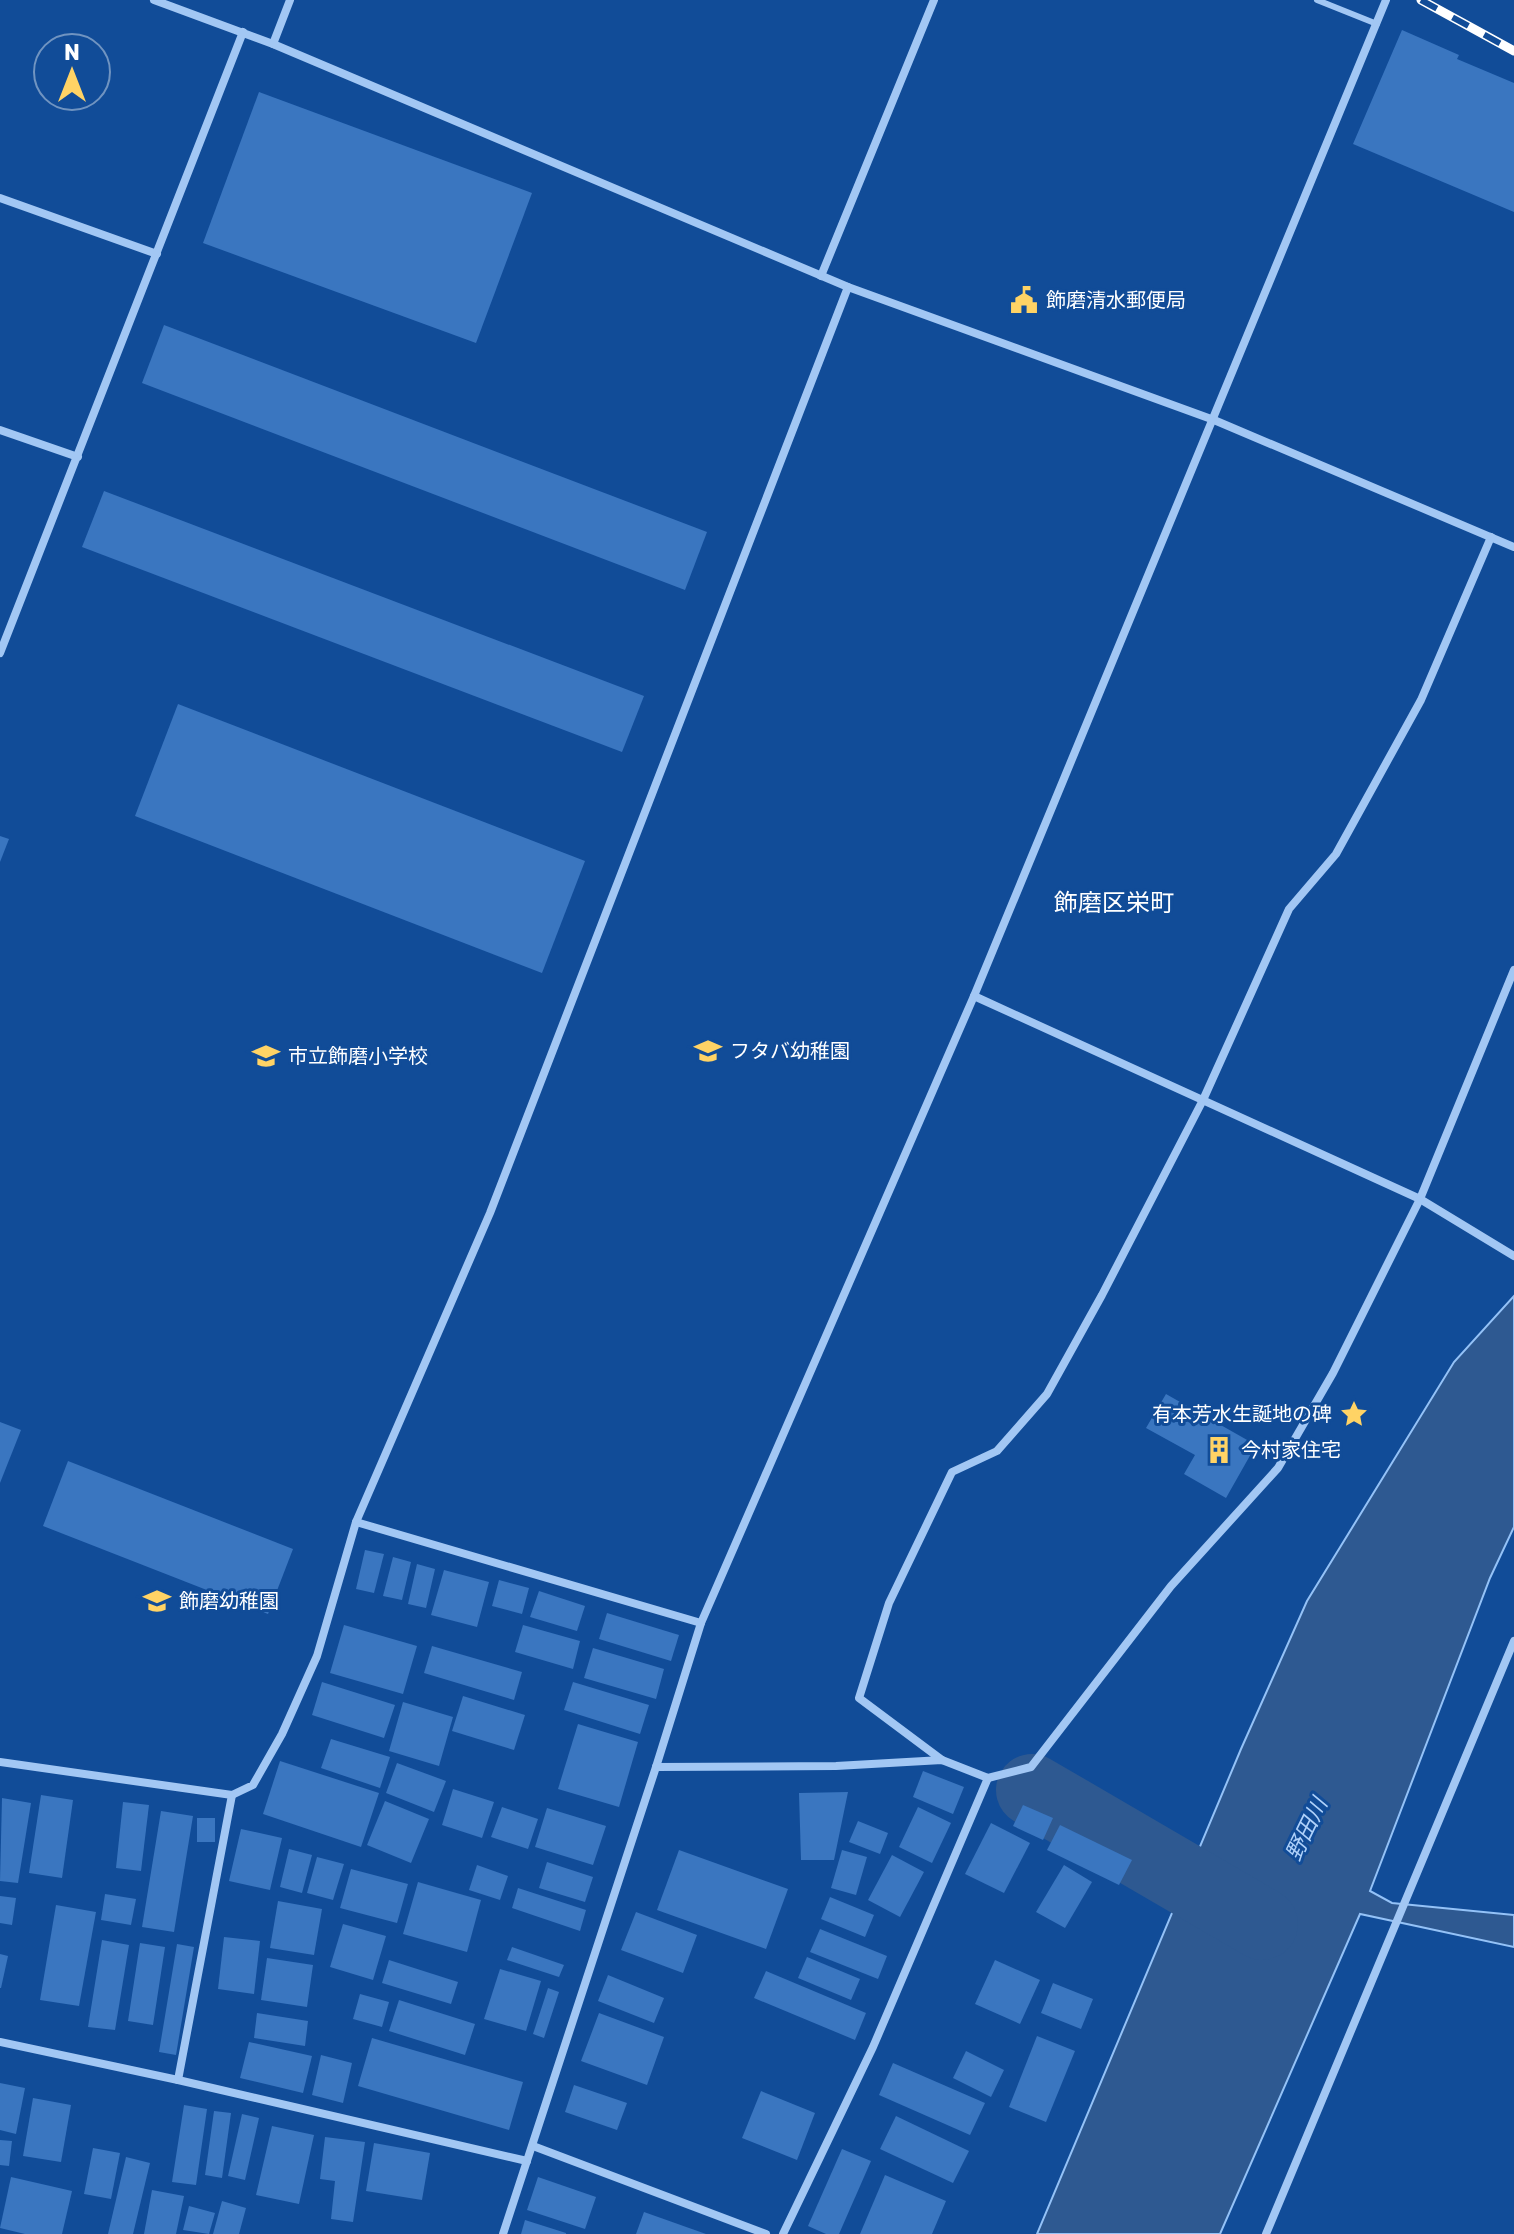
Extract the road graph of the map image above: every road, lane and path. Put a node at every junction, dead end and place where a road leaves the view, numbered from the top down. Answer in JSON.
{"nodes":[{"id":1,"x":154,"y":0,"type":"edge"},
{"id":2,"x":290,"y":0,"type":"edge"},
{"id":3,"x":934,"y":0,"type":"edge"},
{"id":4,"x":1317,"y":0,"type":"edge"},
{"id":5,"x":1386,"y":0,"type":"edge"},
{"id":6,"x":1377,"y":24,"type":"junction"},
{"id":7,"x":243,"y":32,"type":"junction"},
{"id":8,"x":273,"y":44,"type":"junction"},
{"id":9,"x":0,"y":198,"type":"edge"},
{"id":10,"x":157,"y":254,"type":"junction"},
{"id":11,"x":821,"y":276,"type":"junction"},
{"id":12,"x":848,"y":287,"type":"junction"},
{"id":13,"x":1214,"y":420,"type":"junction"},
{"id":14,"x":0,"y":430,"type":"edge"},
{"id":15,"x":78,"y":457,"type":"junction"},
{"id":16,"x":1491,"y":537,"type":"junction"},
{"id":17,"x":1514,"y":547,"type":"edge"},
{"id":18,"x":0,"y":653,"type":"edge"},
{"id":19,"x":1514,"y":970,"type":"edge"},
{"id":20,"x":974,"y":996,"type":"junction"},
{"id":21,"x":1203,"y":1100,"type":"junction"},
{"id":22,"x":1420,"y":1199,"type":"junction"},
{"id":23,"x":1514,"y":1256,"type":"edge"},
{"id":24,"x":356,"y":1522,"type":"junction"},
{"id":25,"x":701,"y":1623,"type":"junction"},
{"id":26,"x":1514,"y":1641,"type":"edge"},
{"id":27,"x":942,"y":1760,"type":"junction"},
{"id":28,"x":0,"y":1762,"type":"edge"},
{"id":29,"x":656,"y":1767,"type":"junction"},
{"id":30,"x":988,"y":1778,"type":"junction"},
{"id":31,"x":232,"y":1795,"type":"junction"},
{"id":32,"x":0,"y":2042,"type":"edge"},
{"id":33,"x":178,"y":2080,"type":"junction"},
{"id":34,"x":533,"y":2146,"type":"junction"},
{"id":35,"x":527,"y":2161,"type":"junction"},
{"id":36,"x":503,"y":2234,"type":"edge"},
{"id":37,"x":766,"y":2234,"type":"edge"},
{"id":38,"x":783,"y":2234,"type":"edge"},
{"id":39,"x":1266,"y":2234,"type":"edge"}],
"edges":[{"from":1,"to":7,"type":"street"},
{"from":2,"to":8,"type":"street"},
{"from":3,"to":11,"type":"street"},
{"from":4,"to":6,"type":"lane"},
{"from":5,"to":6,"type":"street"},
{"from":6,"to":13,"type":"street"},
{"from":7,"to":8,"type":"street"},
{"from":7,"to":10,"type":"street"},
{"from":8,"to":11,"type":"street"},
{"from":9,"to":10,"type":"street"},
{"from":10,"to":15,"type":"street"},
{"from":11,"to":12,"type":"street"},
{"from":12,"to":13,"type":"street"},
{"from":12,"to":24,"type":"street"},
{"from":13,"to":16,"type":"street"},
{"from":13,"to":20,"type":"street"},
{"from":14,"to":15,"type":"street"},
{"from":15,"to":18,"type":"street"},
{"from":16,"to":17,"type":"street"},
{"from":16,"to":21,"type":"street"},
{"from":19,"to":22,"type":"street"},
{"from":20,"to":21,"type":"street"},
{"from":20,"to":25,"type":"street"},
{"from":21,"to":22,"type":"street"},
{"from":21,"to":27,"type":"street"},
{"from":22,"to":23,"type":"street"},
{"from":22,"to":30,"type":"street"},
{"from":24,"to":25,"type":"street"},
{"from":24,"to":31,"type":"street"},
{"from":25,"to":29,"type":"street"},
{"from":26,"to":39,"type":"street"},
{"from":27,"to":29,"type":"street"},
{"from":27,"to":30,"type":"street"},
{"from":28,"to":31,"type":"street"},
{"from":29,"to":34,"type":"street"},
{"from":30,"to":38,"type":"street"},
{"from":31,"to":33,"type":"street"},
{"from":32,"to":33,"type":"street"},
{"from":33,"to":35,"type":"street"},
{"from":34,"to":35,"type":"street"},
{"from":34,"to":37,"type":"street"},
{"from":35,"to":36,"type":"street"}]}
